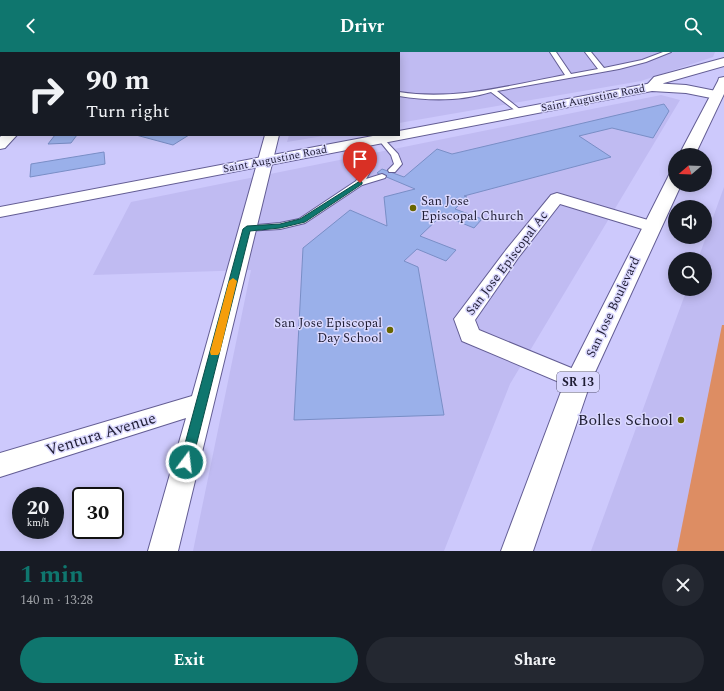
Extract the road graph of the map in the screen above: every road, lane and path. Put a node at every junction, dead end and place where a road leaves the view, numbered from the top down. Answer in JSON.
{"nodes":[{"id":1,"x":553,"y":52,"type":"edge"},
{"id":2,"x":588,"y":52,"type":"edge"},
{"id":3,"x":646,"y":52,"type":"edge"},
{"id":4,"x":668,"y":52,"type":"edge"},
{"id":5,"x":654,"y":58,"type":"junction"},
{"id":6,"x":724,"y":62,"type":"edge"},
{"id":7,"x":602,"y":70,"type":"junction"},
{"id":8,"x":569,"y":76,"type":"junction"},
{"id":9,"x":724,"y":81,"type":"edge"},
{"id":10,"x":652,"y":87,"type":"junction"},
{"id":11,"x":492,"y":90,"type":"junction"},
{"id":12,"x":400,"y":94,"type":"edge"},
{"id":13,"x":716,"y":95,"type":"junction"},
{"id":14,"x":520,"y":112,"type":"junction"},
{"id":15,"x":400,"y":135,"type":"edge"},
{"id":16,"x":9,"y":136,"type":"edge"},
{"id":17,"x":272,"y":136,"type":"edge"},
{"id":18,"x":396,"y":136,"type":"edge"},
{"id":19,"x":381,"y":139,"type":"junction"},
{"id":20,"x":355,"y":144,"type":"junction"},
{"id":21,"x":0,"y":145,"type":"edge"},
{"id":22,"x":690,"y":148,"type":"edge"},
{"id":23,"x":264,"y":162,"type":"junction"},
{"id":24,"x":392,"y":170,"type":"dead end"},
{"id":25,"x":382,"y":176,"type":"dead end"},
{"id":26,"x":360,"y":183,"type":"junction"},
{"id":27,"x":669,"y":192,"type":"edge"},
{"id":28,"x":0,"y":212,"type":"edge"},
{"id":29,"x":652,"y":227,"type":"junction"},
{"id":30,"x":247,"y":229,"type":"junction"},
{"id":31,"x":578,"y":381,"type":"junction"},
{"id":32,"x":201,"y":403,"type":"junction"},
{"id":33,"x":0,"y":465,"type":"edge"},
{"id":34,"x":163,"y":551,"type":"edge"},
{"id":35,"x":517,"y":551,"type":"edge"}],
"edges":[{"from":1,"to":8,"type":"lane"},
{"from":2,"to":7,"type":"lane"},
{"from":3,"to":5,"type":"lane"},
{"from":4,"to":5,"type":"lane"},
{"from":5,"to":7,"type":"lane"},
{"from":6,"to":10,"type":"main road"},
{"from":7,"to":8,"type":"lane"},
{"from":8,"to":11,"type":"lane"},
{"from":9,"to":13,"type":"main road"},
{"from":10,"to":13,"type":"main road","name":"Saint Augustine Road"},
{"from":10,"to":14,"type":"main road","name":"Saint Augustine Road"},
{"from":11,"to":12,"type":"lane"},
{"from":11,"to":14,"type":"lane"},
{"from":13,"to":22,"type":"main road"},
{"from":14,"to":15,"type":"main road","name":"Saint Augustine Road"},
{"from":16,"to":21,"type":"street"},
{"from":17,"to":23,"type":"street"},
{"from":18,"to":19,"type":"main road","name":"Saint Augustine Road"},
{"from":19,"to":20,"type":"main road","name":"Saint Augustine Road"},
{"from":19,"to":24,"type":"lane"},
{"from":20,"to":23,"type":"main road","name":"Saint Augustine Road"},
{"from":20,"to":26,"type":"lane"},
{"from":23,"to":28,"type":"main road","name":"Saint Augustine Road"},
{"from":23,"to":30,"type":"street"},
{"from":25,"to":26,"type":"lane"},
{"from":26,"to":30,"type":"lane"},
{"from":27,"to":29,"type":"main road","name":"San Jose Boulevard","number":"SR 13"},
{"from":29,"to":31,"type":"main road","name":"San Jose Boulevard","number":"SR 13"},
{"from":29,"to":31,"type":"street","name":"San Jose Episcopal Ac"},
{"from":30,"to":32,"type":"street"},
{"from":31,"to":35,"type":"main road","name":"San Jose Boulevard","number":"SR 13"},
{"from":32,"to":33,"type":"street","name":"Ventura Avenue"},
{"from":32,"to":34,"type":"street"}]}
